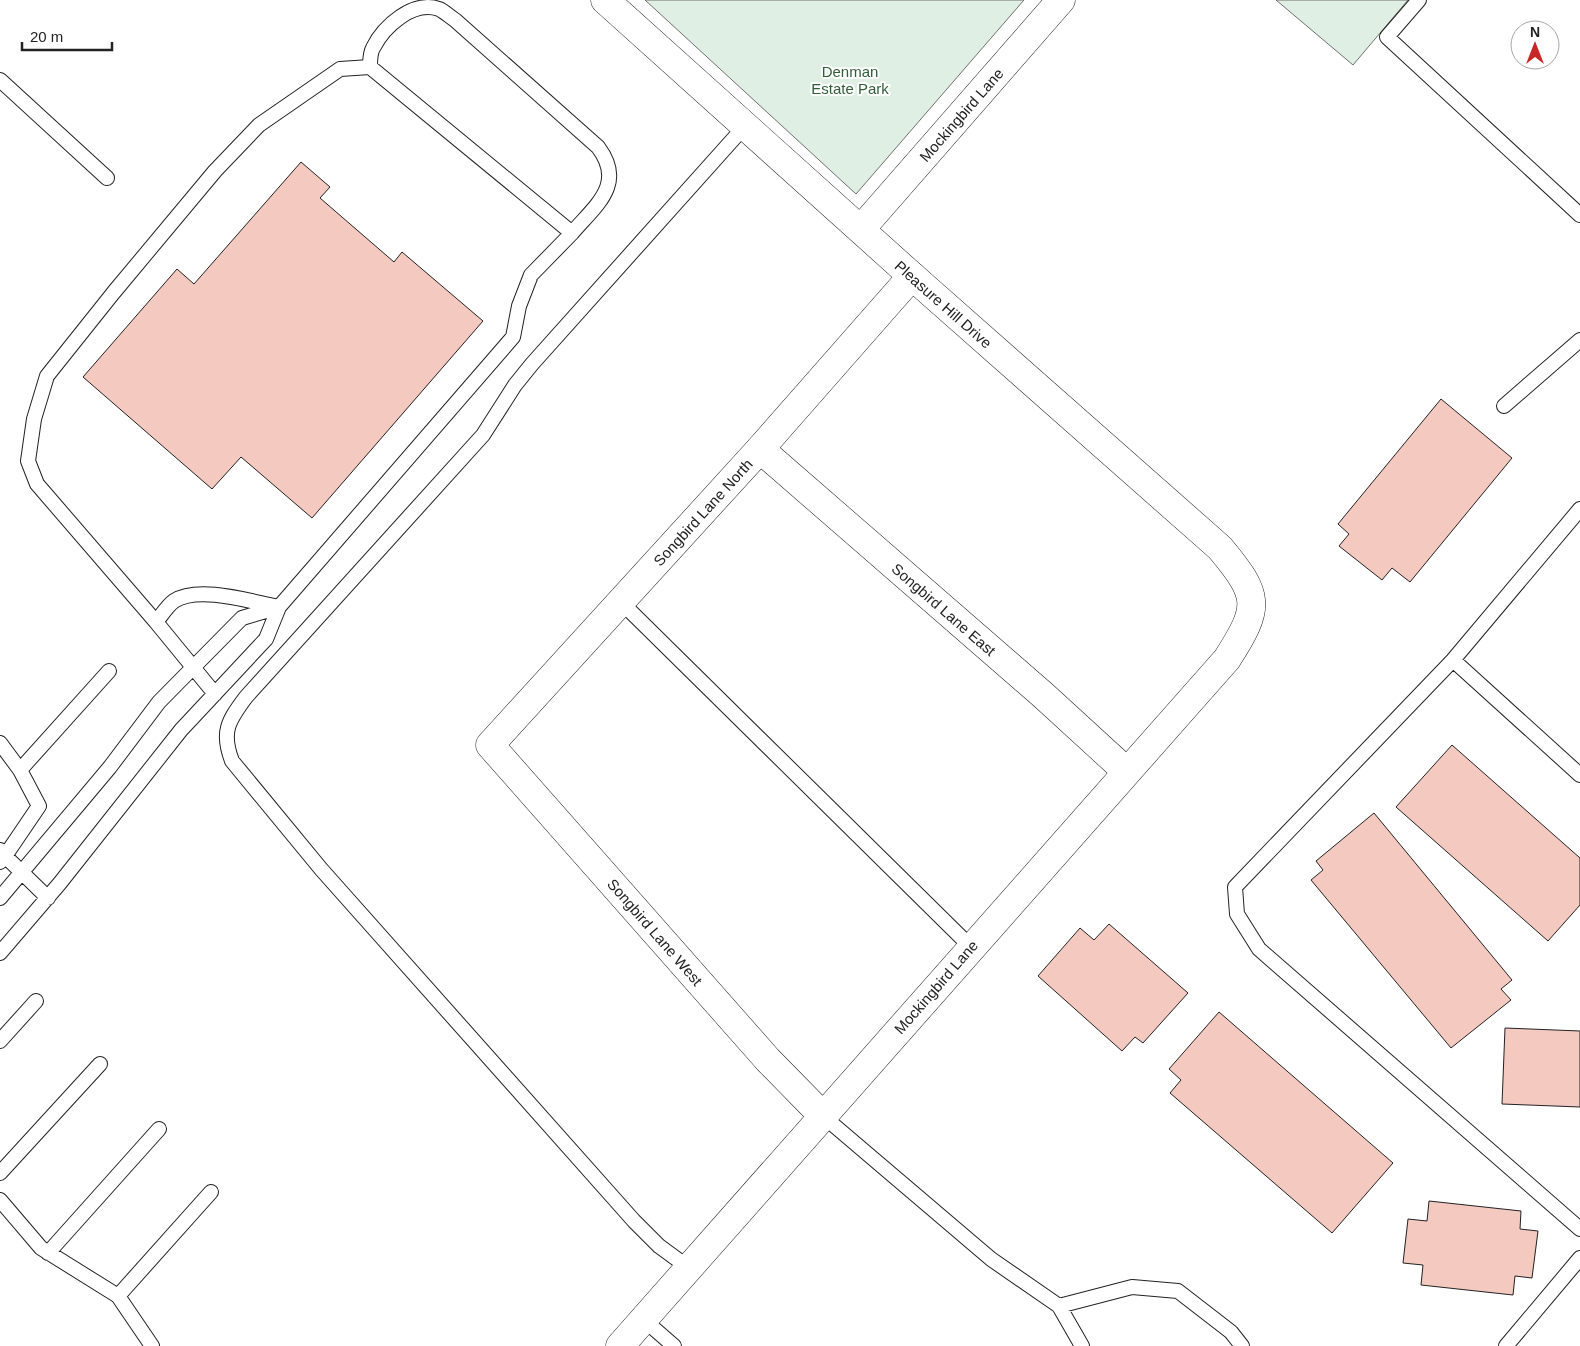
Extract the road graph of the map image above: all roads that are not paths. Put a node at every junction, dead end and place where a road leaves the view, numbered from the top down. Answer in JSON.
{"nodes":[{"id":1,"x":606,"y":0,"type":"edge"},
{"id":2,"x":1061,"y":0,"type":"edge"},
{"id":3,"x":1420,"y":0,"type":"edge"},
{"id":4,"x":370,"y":67,"type":"junction"},
{"id":5,"x":0,"y":80,"type":"edge"},
{"id":6,"x":745,"y":126,"type":"junction"},
{"id":7,"x":107,"y":178,"type":"dead end"},
{"id":8,"x":1580,"y":215,"type":"edge"},
{"id":9,"x":861,"y":228,"type":"junction"},
{"id":10,"x":572,"y":232,"type":"junction"},
{"id":11,"x":912,"y":276,"type":"junction"},
{"id":12,"x":1580,"y":340,"type":"edge"},
{"id":13,"x":1504,"y":406,"type":"dead end"},
{"id":14,"x":760,"y":449,"type":"junction"},
{"id":15,"x":1580,"y":509,"type":"edge"},
{"id":16,"x":621,"y":602,"type":"junction"},
{"id":17,"x":279,"y":607,"type":"junction"},
{"id":18,"x":156,"y":622,"type":"junction"},
{"id":19,"x":1247,"y":623,"type":"joint"},
{"id":20,"x":1453,"y":660,"type":"junction"},
{"id":21,"x":192,"y":669,"type":"junction"},
{"id":22,"x":109,"y":671,"type":"dead end"},
{"id":23,"x":215,"y":694,"type":"junction"},
{"id":24,"x":0,"y":743,"type":"edge"},
{"id":25,"x":490,"y":745,"type":"joint"},
{"id":26,"x":20,"y":770,"type":"junction"},
{"id":27,"x":1126,"y":771,"type":"junction"},
{"id":28,"x":1580,"y":776,"type":"edge"},
{"id":29,"x":2,"y":856,"type":"edge"},
{"id":30,"x":22,"y":874,"type":"junction"},
{"id":31,"x":0,"y":898,"type":"edge"},
{"id":32,"x":48,"y":898,"type":"junction"},
{"id":33,"x":971,"y":947,"type":"junction"},
{"id":34,"x":0,"y":953,"type":"edge"},
{"id":35,"x":36,"y":1002,"type":"dead end"},
{"id":36,"x":0,"y":1041,"type":"edge"},
{"id":37,"x":100,"y":1064,"type":"dead end"},
{"id":38,"x":823,"y":1116,"type":"junction"},
{"id":39,"x":159,"y":1129,"type":"dead end"},
{"id":40,"x":0,"y":1173,"type":"edge"},
{"id":41,"x":211,"y":1192,"type":"dead end"},
{"id":42,"x":0,"y":1200,"type":"edge"},
{"id":43,"x":1580,"y":1229,"type":"edge"},
{"id":44,"x":48,"y":1253,"type":"junction"},
{"id":45,"x":1580,"y":1258,"type":"edge"},
{"id":46,"x":689,"y":1268,"type":"junction"},
{"id":47,"x":118,"y":1296,"type":"junction"},
{"id":48,"x":1059,"y":1306,"type":"junction"},
{"id":49,"x":644,"y":1319,"type":"junction"},
{"id":50,"x":152,"y":1346,"type":"edge"},
{"id":51,"x":620,"y":1346,"type":"edge"},
{"id":52,"x":674,"y":1346,"type":"edge"},
{"id":53,"x":1082,"y":1346,"type":"edge"},
{"id":54,"x":1242,"y":1346,"type":"edge"},
{"id":55,"x":1506,"y":1346,"type":"edge"}],
"edges":[{"from":1,"to":6,"type":"street","name":"Pleasure Hill Drive"},
{"from":2,"to":9,"type":"street","name":"Mockingbird Lane"},
{"from":3,"to":8,"type":"lane"},
{"from":4,"to":10,"type":"lane"},
{"from":4,"to":10,"type":"lane"},
{"from":4,"to":18,"type":"lane"},
{"from":5,"to":7,"type":"lane"},
{"from":6,"to":9,"type":"street","name":"Pleasure Hill Drive"},
{"from":6,"to":46,"type":"lane"},
{"from":9,"to":11,"type":"street","name":"Pleasure Hill Drive"},
{"from":10,"to":17,"type":"lane"},
{"from":11,"to":14,"type":"street","name":"Songbird Lane North"},
{"from":11,"to":19,"type":"street","name":"Pleasure Hill Drive"},
{"from":12,"to":13,"type":"lane"},
{"from":14,"to":16,"type":"street","name":"Songbird Lane North"},
{"from":14,"to":27,"type":"street","name":"Songbird Lane East"},
{"from":15,"to":20,"type":"lane"},
{"from":16,"to":25,"type":"street","name":"Songbird Lane North"},
{"from":16,"to":33,"type":"lane"},
{"from":17,"to":18,"type":"lane"},
{"from":17,"to":21,"type":"lane"},
{"from":17,"to":23,"type":"lane"},
{"from":18,"to":21,"type":"lane"},
{"from":19,"to":27,"type":"street","name":"Mockingbird Lane"},
{"from":20,"to":28,"type":"lane"},
{"from":20,"to":43,"type":"lane"},
{"from":21,"to":23,"type":"lane"},
{"from":21,"to":30,"type":"lane"},
{"from":22,"to":26,"type":"lane"},
{"from":23,"to":32,"type":"lane"},
{"from":24,"to":26,"type":"lane"},
{"from":25,"to":38,"type":"street","name":"Songbird Lane West"},
{"from":26,"to":29,"type":"lane"},
{"from":27,"to":33,"type":"street","name":"Mockingbird Lane"},
{"from":29,"to":30,"type":"lane"},
{"from":30,"to":31,"type":"lane"},
{"from":30,"to":32,"type":"lane"},
{"from":32,"to":34,"type":"lane"},
{"from":33,"to":38,"type":"street","name":"Mockingbird Lane"},
{"from":35,"to":36,"type":"lane"},
{"from":37,"to":40,"type":"lane"},
{"from":38,"to":46,"type":"street","name":"Mockingbird Lane"},
{"from":38,"to":48,"type":"lane"},
{"from":39,"to":44,"type":"lane"},
{"from":41,"to":47,"type":"lane"},
{"from":42,"to":44,"type":"lane"},
{"from":44,"to":47,"type":"lane"},
{"from":45,"to":55,"type":"lane"},
{"from":46,"to":49,"type":"street","name":"Mockingbird Lane"},
{"from":47,"to":50,"type":"lane"},
{"from":48,"to":53,"type":"lane"},
{"from":48,"to":54,"type":"lane"},
{"from":49,"to":51,"type":"street","name":"Mockingbird Lane"},
{"from":49,"to":52,"type":"lane"}]}
